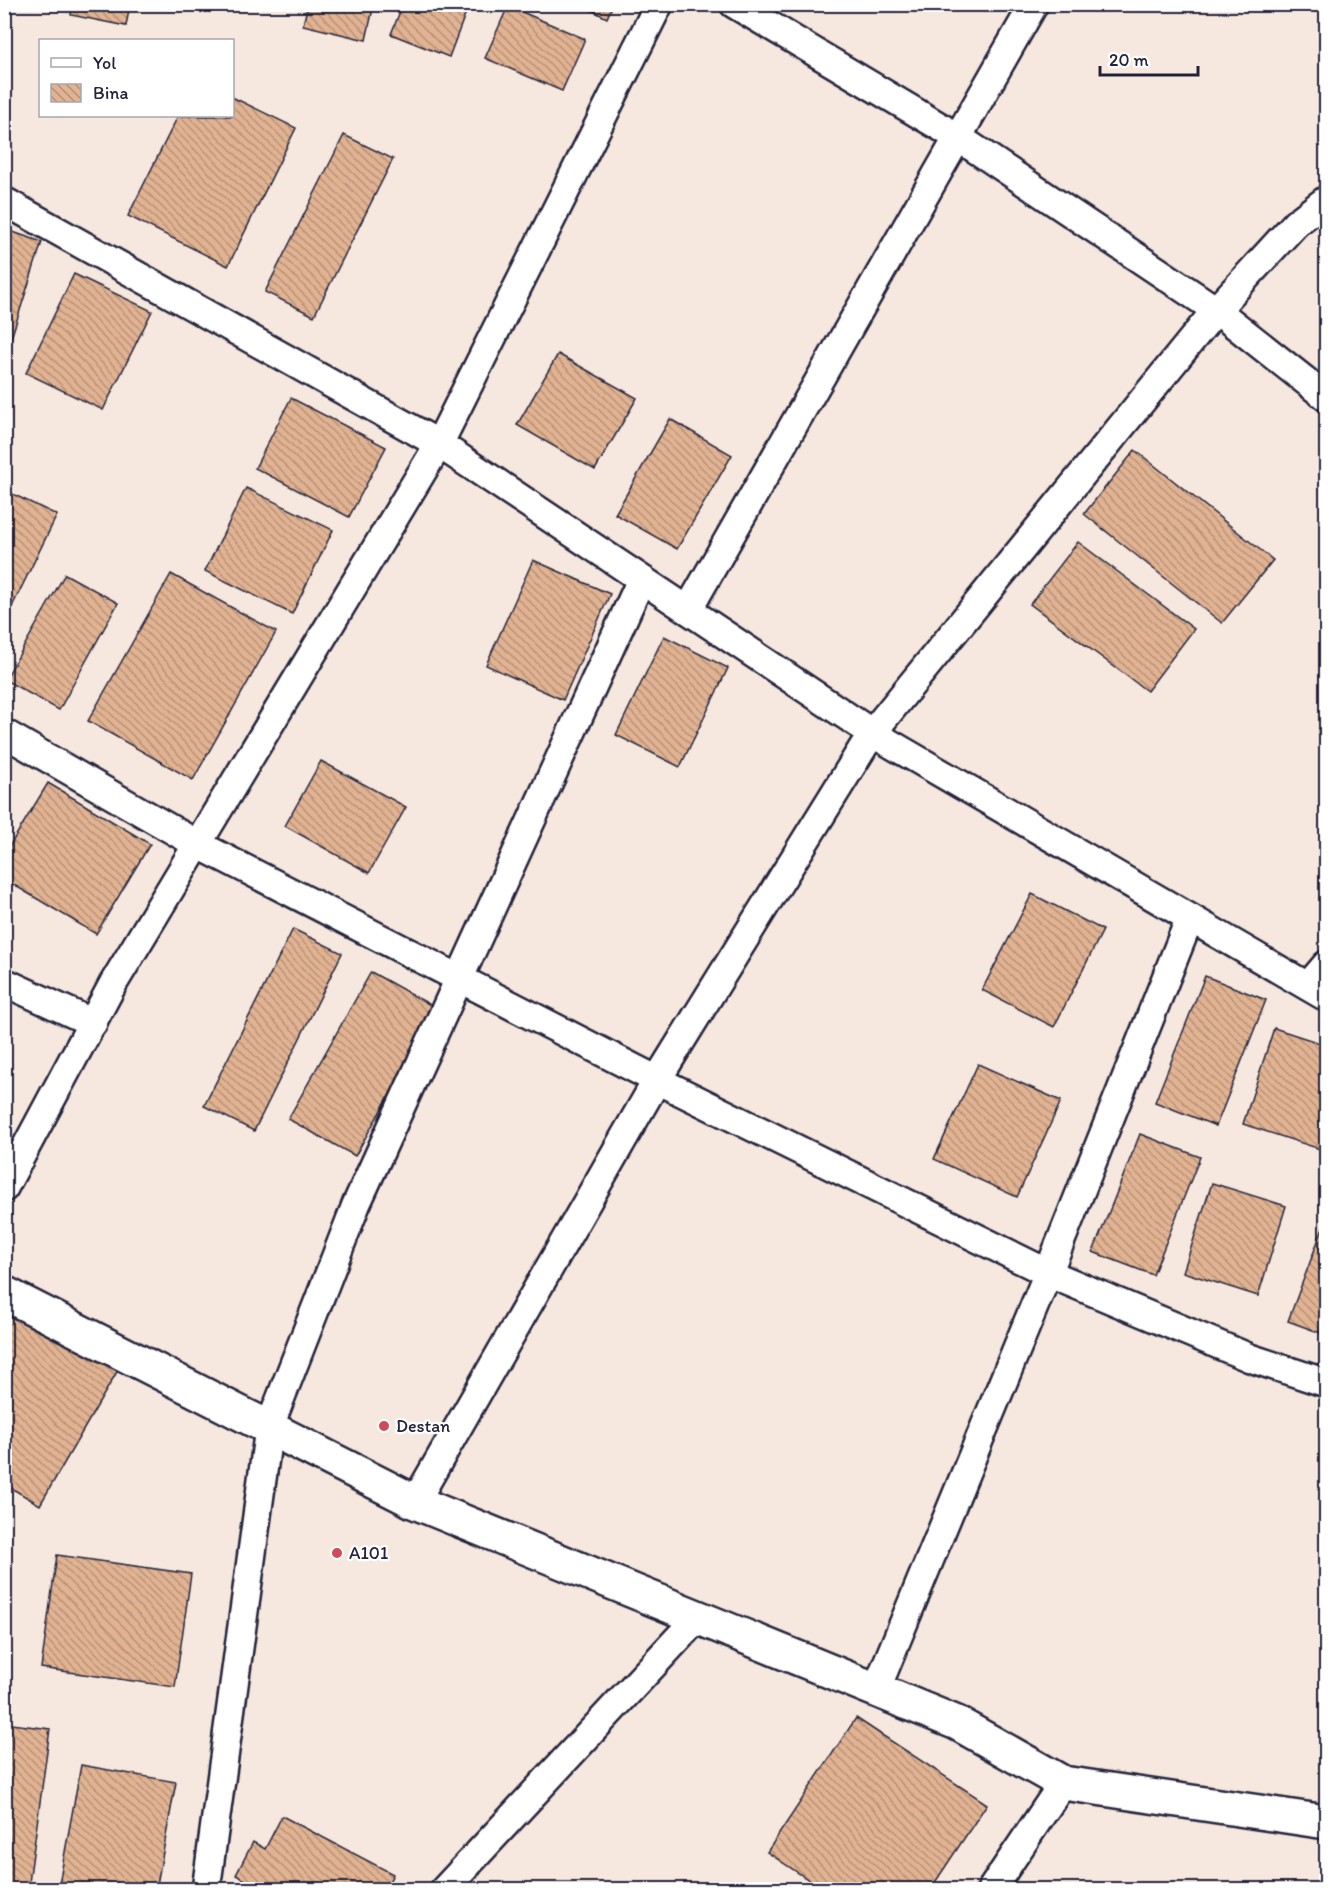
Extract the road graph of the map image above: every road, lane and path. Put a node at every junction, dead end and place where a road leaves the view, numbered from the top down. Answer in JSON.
{"nodes":[{"id":1,"x":659,"y":4,"type":"edge"},
{"id":2,"x":734,"y":4,"type":"edge"},
{"id":3,"x":1034,"y":4,"type":"edge"},
{"id":4,"x":959,"y":138,"type":"junction"},
{"id":5,"x":1326,"y":200,"type":"edge"},
{"id":6,"x":4,"y":201,"type":"edge"},
{"id":7,"x":1216,"y":310,"type":"junction"},
{"id":8,"x":1326,"y":397,"type":"edge"},
{"id":9,"x":439,"y":444,"type":"junction"},
{"id":10,"x":641,"y":580,"type":"junction"},
{"id":11,"x":688,"y":610,"type":"junction"},
{"id":12,"x":4,"y":733,"type":"edge"},
{"id":13,"x":872,"y":733,"type":"junction"},
{"id":14,"x":197,"y":844,"type":"junction"},
{"id":15,"x":1190,"y":918,"type":"junction"},
{"id":16,"x":1326,"y":965,"type":"edge"},
{"id":17,"x":461,"y":980,"type":"junction"},
{"id":18,"x":4,"y":982,"type":"edge"},
{"id":19,"x":1317,"y":991,"type":"edge"},
{"id":20,"x":93,"y":1023,"type":"junction"},
{"id":21,"x":657,"y":1080,"type":"junction"},
{"id":22,"x":4,"y":1188,"type":"edge"},
{"id":23,"x":1048,"y":1274,"type":"junction"},
{"id":24,"x":4,"y":1293,"type":"edge"},
{"id":25,"x":1326,"y":1383,"type":"edge"},
{"id":26,"x":269,"y":1428,"type":"junction"},
{"id":27,"x":415,"y":1502,"type":"junction"},
{"id":28,"x":698,"y":1617,"type":"junction"},
{"id":29,"x":876,"y":1690,"type":"junction"},
{"id":30,"x":1063,"y":1783,"type":"junction"},
{"id":31,"x":1326,"y":1822,"type":"edge"},
{"id":32,"x":456,"y":1886,"type":"edge"},
{"id":33,"x":206,"y":1890,"type":"edge"},
{"id":34,"x":991,"y":1890,"type":"edge"}],
"edges":[{"from":1,"to":9,"type":"street"},
{"from":2,"to":4,"type":"street"},
{"from":3,"to":4,"type":"street"},
{"from":4,"to":7,"type":"street"},
{"from":4,"to":11,"type":"street"},
{"from":5,"to":7,"type":"street"},
{"from":6,"to":9,"type":"street"},
{"from":7,"to":8,"type":"street"},
{"from":7,"to":13,"type":"street"},
{"from":9,"to":10,"type":"street"},
{"from":9,"to":14,"type":"street"},
{"from":10,"to":11,"type":"street"},
{"from":10,"to":17,"type":"street"},
{"from":11,"to":13,"type":"street"},
{"from":12,"to":14,"type":"street"},
{"from":13,"to":15,"type":"street"},
{"from":13,"to":21,"type":"street"},
{"from":14,"to":17,"type":"street"},
{"from":14,"to":20,"type":"street"},
{"from":15,"to":19,"type":"street"},
{"from":15,"to":23,"type":"street"},
{"from":16,"to":19,"type":"street"},
{"from":17,"to":21,"type":"street"},
{"from":17,"to":26,"type":"street"},
{"from":18,"to":20,"type":"street"},
{"from":20,"to":22,"type":"street"},
{"from":21,"to":23,"type":"street"},
{"from":21,"to":27,"type":"street"},
{"from":23,"to":25,"type":"street"},
{"from":23,"to":29,"type":"street"},
{"from":24,"to":26,"type":"main road"},
{"from":26,"to":27,"type":"main road"},
{"from":26,"to":33,"type":"street"},
{"from":27,"to":28,"type":"main road"},
{"from":28,"to":29,"type":"main road"},
{"from":28,"to":32,"type":"street"},
{"from":29,"to":30,"type":"main road"},
{"from":30,"to":31,"type":"main road"},
{"from":30,"to":34,"type":"street"}]}
